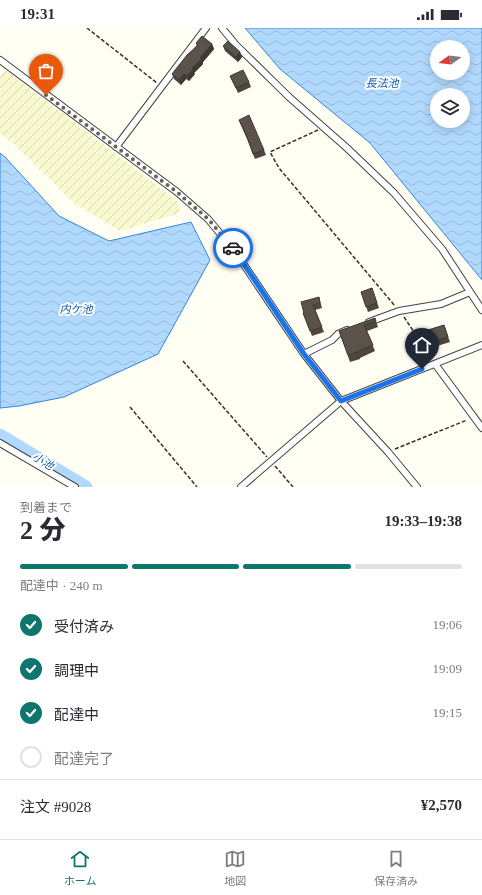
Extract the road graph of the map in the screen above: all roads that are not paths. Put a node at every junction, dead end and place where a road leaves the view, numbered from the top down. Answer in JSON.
{"nodes":[{"id":1,"x":206,"y":28,"type":"edge"},
{"id":2,"x":222,"y":28,"type":"edge"},
{"id":3,"x":0,"y":60,"type":"edge"},
{"id":4,"x":116,"y":147,"type":"junction"},
{"id":5,"x":470,"y":292,"type":"junction"},
{"id":6,"x":482,"y":310,"type":"edge"},
{"id":7,"x":365,"y":324,"type":"edge"},
{"id":8,"x":352,"y":329,"type":"edge"},
{"id":9,"x":482,"y":345,"type":"edge"},
{"id":10,"x":304,"y":354,"type":"junction"},
{"id":11,"x":435,"y":364,"type":"junction"},
{"id":12,"x":341,"y":401,"type":"junction"},
{"id":13,"x":482,"y":428,"type":"edge"},
{"id":14,"x":0,"y":443,"type":"edge"},
{"id":15,"x":75,"y":487,"type":"edge"},
{"id":16,"x":241,"y":487,"type":"edge"},
{"id":17,"x":417,"y":487,"type":"edge"}],
"edges":[{"from":1,"to":4,"type":"street"},
{"from":2,"to":5,"type":"street"},
{"from":3,"to":4,"type":"street"},
{"from":4,"to":10,"type":"street"},
{"from":5,"to":6,"type":"street"},
{"from":5,"to":7,"type":"street"},
{"from":8,"to":10,"type":"street"},
{"from":9,"to":11,"type":"street"},
{"from":10,"to":12,"type":"street"},
{"from":11,"to":12,"type":"street"},
{"from":11,"to":13,"type":"street"},
{"from":12,"to":16,"type":"street"},
{"from":12,"to":17,"type":"street"},
{"from":14,"to":15,"type":"street"}]}
